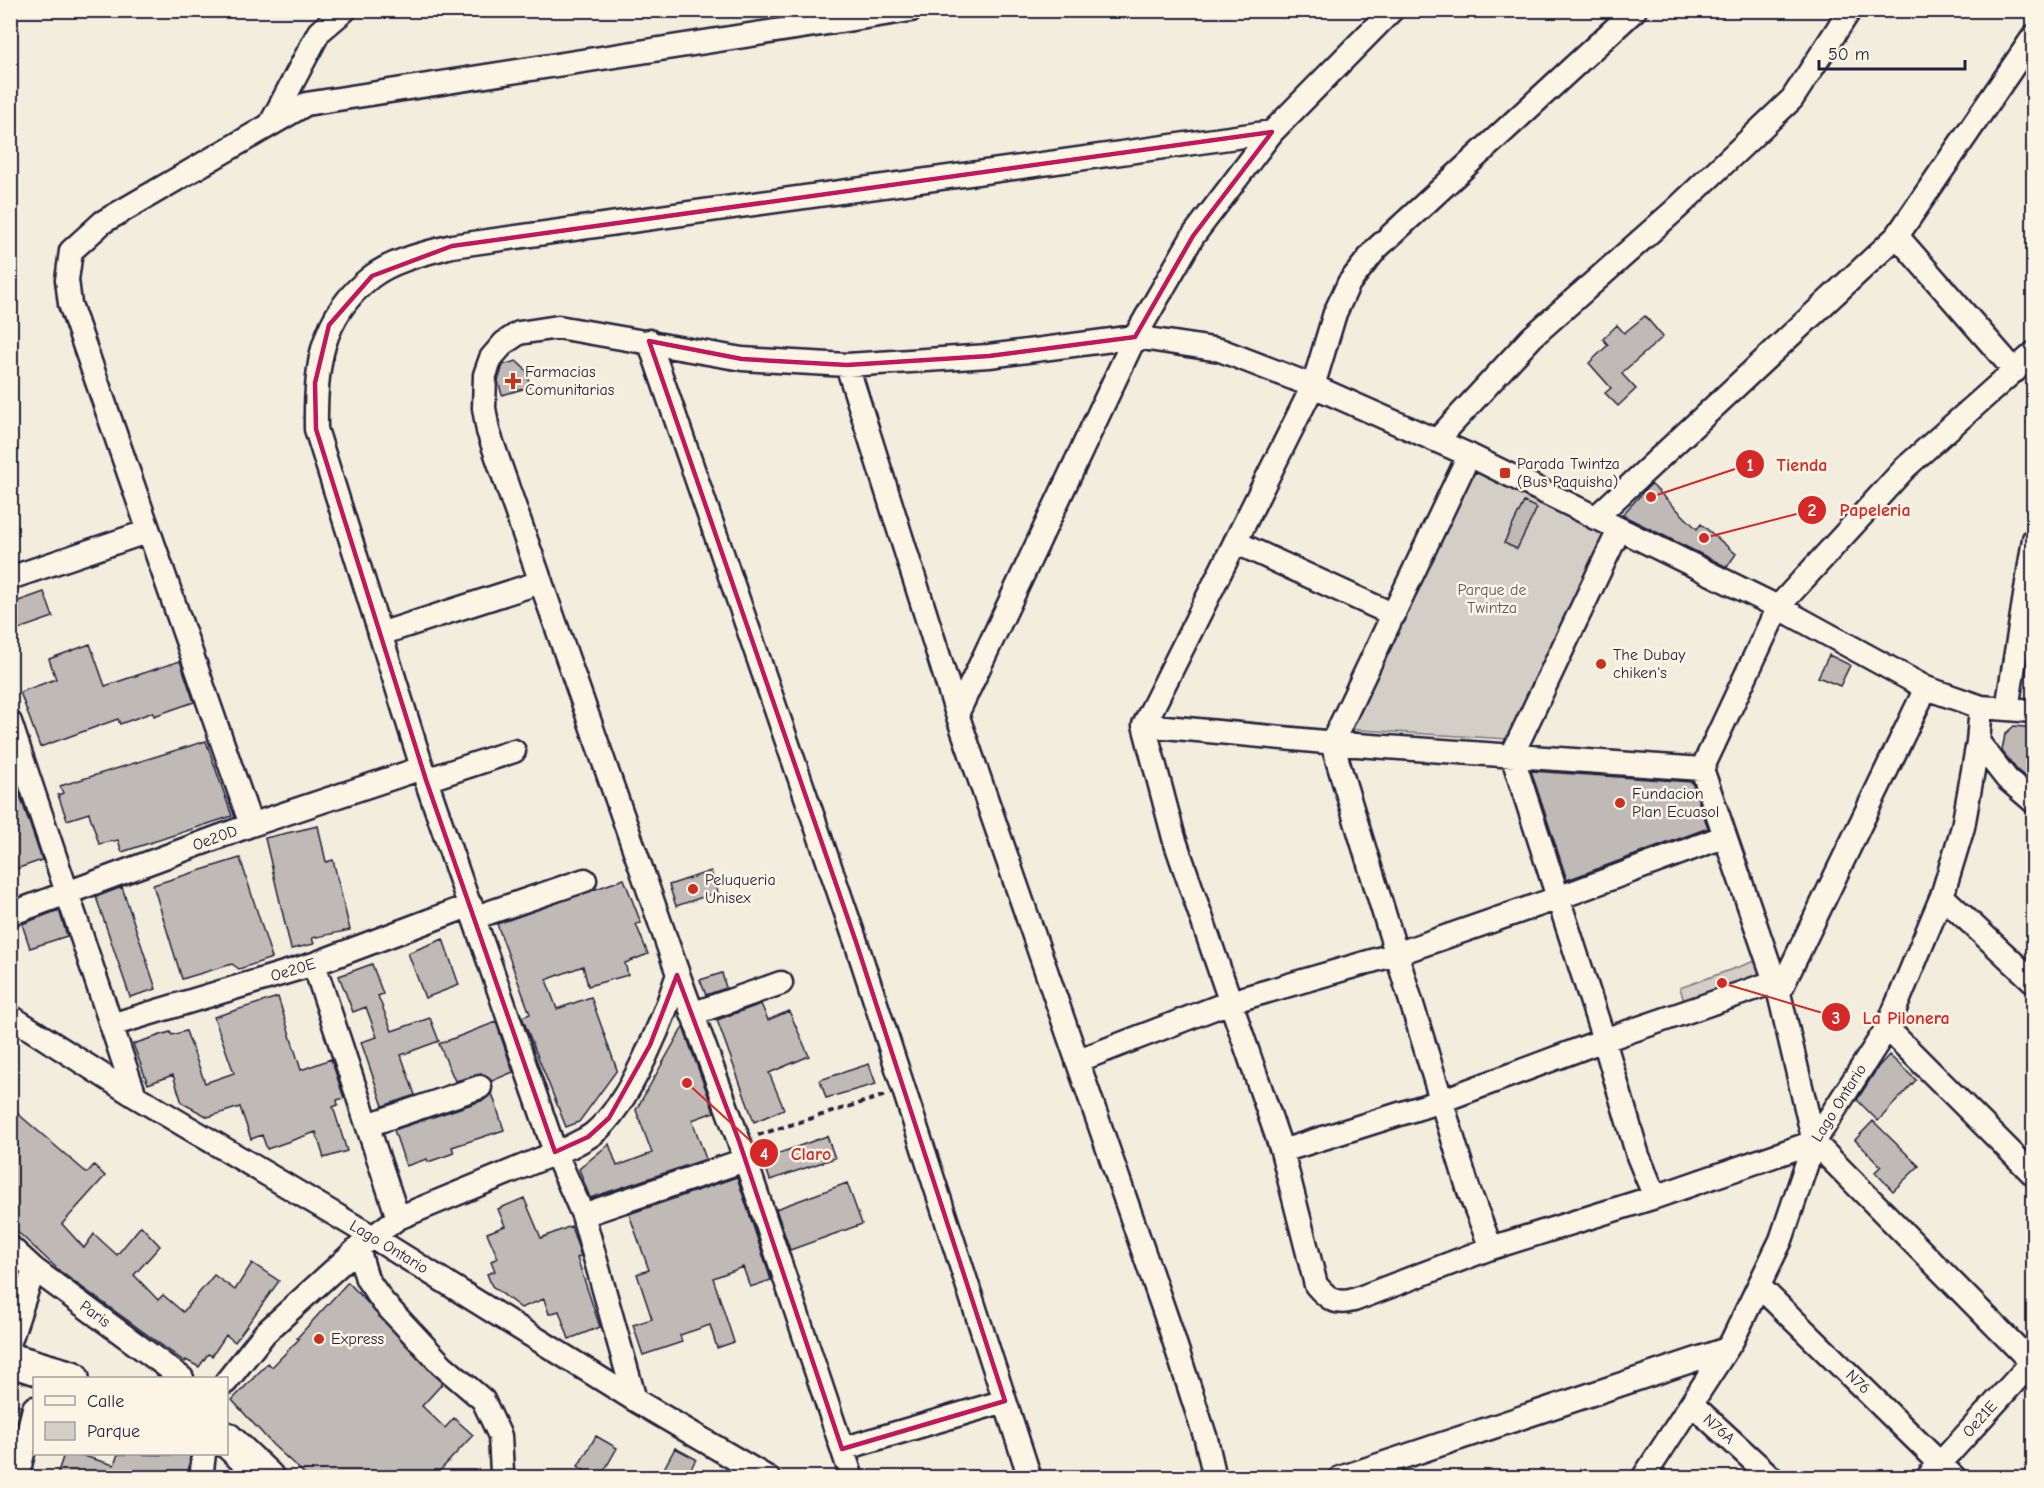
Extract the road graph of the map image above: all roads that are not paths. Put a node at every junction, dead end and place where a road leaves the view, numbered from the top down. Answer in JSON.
{"nodes":[{"id":1,"x":345,"y":10,"type":"edge"},
{"id":2,"x":911,"y":10,"type":"edge"},
{"id":3,"x":1392,"y":10,"type":"edge"},
{"id":4,"x":1635,"y":10,"type":"edge"},
{"id":5,"x":1850,"y":10,"type":"edge"},
{"id":6,"x":2034,"y":36,"type":"edge"},
{"id":7,"x":270,"y":125,"type":"junction"},
{"id":8,"x":1272,"y":132,"type":"junction"},
{"id":9,"x":1898,"y":236,"type":"junction"},
{"id":10,"x":1135,"y":337,"type":"junction"},
{"id":11,"x":650,"y":341,"type":"junction"},
{"id":12,"x":2034,"y":353,"type":"edge"},
{"id":13,"x":847,"y":365,"type":"junction"},
{"id":14,"x":2015,"y":371,"type":"junction"},
{"id":15,"x":1313,"y":386,"type":"junction"},
{"id":16,"x":1437,"y":440,"type":"junction"},
{"id":17,"x":1469,"y":455,"type":"junction"},
{"id":18,"x":1595,"y":518,"type":"junction"},
{"id":19,"x":1619,"y":530,"type":"junction"},
{"id":20,"x":149,"y":531,"type":"junction"},
{"id":21,"x":2034,"y":539,"type":"edge"},
{"id":22,"x":1235,"y":542,"type":"junction"},
{"id":23,"x":10,"y":578,"type":"edge"},
{"id":24,"x":541,"y":582,"type":"junction"},
{"id":25,"x":1778,"y":607,"type":"junction"},
{"id":26,"x":1394,"y":615,"type":"junction"},
{"id":27,"x":380,"y":634,"type":"junction"},
{"id":28,"x":1926,"y":688,"type":"junction"},
{"id":29,"x":1981,"y":707,"type":"junction"},
{"id":30,"x":2007,"y":709,"type":"junction"},
{"id":31,"x":2034,"y":711,"type":"edge"},
{"id":32,"x":957,"y":714,"type":"junction"},
{"id":33,"x":10,"y":722,"type":"edge"},
{"id":34,"x":1144,"y":725,"type":"junction"},
{"id":35,"x":1978,"y":742,"type":"junction"},
{"id":36,"x":1332,"y":743,"type":"junction"},
{"id":37,"x":514,"y":751,"type":"dead end"},
{"id":38,"x":1512,"y":755,"type":"junction"},
{"id":39,"x":1702,"y":769,"type":"junction"},
{"id":40,"x":424,"y":774,"type":"junction"},
{"id":41,"x":2034,"y":802,"type":"edge"},
{"id":42,"x":251,"y":825,"type":"junction"},
{"id":43,"x":1723,"y":837,"type":"junction"},
{"id":44,"x":585,"y":880,"type":"dead end"},
{"id":45,"x":67,"y":891,"type":"junction"},
{"id":46,"x":1942,"y":896,"type":"junction"},
{"id":47,"x":1558,"y":898,"type":"junction"},
{"id":48,"x":473,"y":911,"type":"junction"},
{"id":49,"x":10,"y":914,"type":"edge"},
{"id":50,"x":1396,"y":954,"type":"junction"},
{"id":51,"x":314,"y":964,"type":"junction"},
{"id":52,"x":678,"y":974,"type":"junction"},
{"id":53,"x":2034,"y":982,"type":"edge"},
{"id":54,"x":781,"y":983,"type":"dead end"},
{"id":55,"x":1776,"y":988,"type":"junction"},
{"id":56,"x":1230,"y":1002,"type":"junction"},
{"id":57,"x":692,"y":1014,"type":"junction"},
{"id":58,"x":10,"y":1016,"type":"edge"},
{"id":59,"x":111,"y":1025,"type":"junction"},
{"id":60,"x":1887,"y":1028,"type":"junction"},
{"id":61,"x":1604,"y":1040,"type":"junction"},
{"id":62,"x":1077,"y":1061,"type":"junction"},
{"id":63,"x":480,"y":1087,"type":"dead end"},
{"id":64,"x":135,"y":1096,"type":"junction"},
{"id":65,"x":1441,"y":1101,"type":"junction"},
{"id":66,"x":368,"y":1125,"type":"junction"},
{"id":67,"x":1814,"y":1142,"type":"junction"},
{"id":68,"x":742,"y":1150,"type":"junction"},
{"id":69,"x":1282,"y":1151,"type":"junction"},
{"id":70,"x":555,"y":1152,"type":"junction"},
{"id":71,"x":2034,"y":1175,"type":"edge"},
{"id":72,"x":1655,"y":1197,"type":"junction"},
{"id":73,"x":583,"y":1215,"type":"junction"},
{"id":74,"x":398,"y":1218,"type":"junction"},
{"id":75,"x":366,"y":1243,"type":"junction"},
{"id":76,"x":10,"y":1247,"type":"edge"},
{"id":77,"x":1491,"y":1248,"type":"junction"},
{"id":78,"x":34,"y":1269,"type":"junction"},
{"id":79,"x":1760,"y":1287,"type":"junction"},
{"id":80,"x":10,"y":1341,"type":"edge"},
{"id":81,"x":1727,"y":1349,"type":"junction"},
{"id":82,"x":10,"y":1360,"type":"edge"},
{"id":83,"x":2033,"y":1362,"type":"edge"},
{"id":84,"x":69,"y":1377,"type":"edge"},
{"id":85,"x":181,"y":1377,"type":"edge"},
{"id":86,"x":228,"y":1379,"type":"edge"},
{"id":87,"x":10,"y":1383,"type":"edge"},
{"id":88,"x":33,"y":1389,"type":"edge"},
{"id":89,"x":635,"y":1400,"type":"junction"},
{"id":90,"x":1005,"y":1401,"type":"junction"},
{"id":91,"x":1693,"y":1405,"type":"junction"},
{"id":92,"x":33,"y":1412,"type":"edge"},
{"id":93,"x":228,"y":1441,"type":"edge"},
{"id":94,"x":843,"y":1449,"type":"junction"},
{"id":95,"x":204,"y":1455,"type":"edge"},
{"id":96,"x":1941,"y":1473,"type":"edge"},
{"id":97,"x":17,"y":1478,"type":"edge"},
{"id":98,"x":201,"y":1478,"type":"edge"},
{"id":99,"x":267,"y":1478,"type":"edge"},
{"id":100,"x":505,"y":1478,"type":"edge"},
{"id":101,"x":768,"y":1478,"type":"edge"},
{"id":102,"x":852,"y":1478,"type":"edge"},
{"id":103,"x":1030,"y":1478,"type":"edge"},
{"id":104,"x":1215,"y":1478,"type":"edge"},
{"id":105,"x":1340,"y":1478,"type":"edge"},
{"id":106,"x":1643,"y":1478,"type":"edge"},
{"id":107,"x":1772,"y":1478,"type":"edge"}],
"edges":[{"from":1,"to":7,"type":"street"},
{"from":2,"to":7,"type":"street"},
{"from":3,"to":8,"type":"street"},
{"from":4,"to":15,"type":"street"},
{"from":5,"to":16,"type":"street"},
{"from":6,"to":9,"type":"street"},
{"from":7,"to":20,"type":"street"},
{"from":8,"to":10,"type":"street"},
{"from":8,"to":27,"type":"street"},
{"from":9,"to":14,"type":"street"},
{"from":9,"to":18,"type":"street"},
{"from":10,"to":13,"type":"street"},
{"from":10,"to":15,"type":"street"},
{"from":10,"to":32,"type":"street"},
{"from":11,"to":13,"type":"street"},
{"from":11,"to":24,"type":"street"},
{"from":11,"to":90,"type":"street"},
{"from":12,"to":14,"type":"street"},
{"from":13,"to":32,"type":"street"},
{"from":14,"to":25,"type":"street"},
{"from":15,"to":16,"type":"street"},
{"from":15,"to":22,"type":"street"},
{"from":16,"to":17,"type":"street"},
{"from":17,"to":18,"type":"street"},
{"from":17,"to":26,"type":"street"},
{"from":18,"to":19,"type":"street"},
{"from":19,"to":25,"type":"street"},
{"from":19,"to":38,"type":"street"},
{"from":20,"to":23,"type":"street"},
{"from":20,"to":42,"type":"street"},
{"from":21,"to":30,"type":"street"},
{"from":22,"to":26,"type":"street"},
{"from":22,"to":34,"type":"street"},
{"from":24,"to":27,"type":"street"},
{"from":24,"to":52,"type":"street"},
{"from":25,"to":28,"type":"street"},
{"from":25,"to":39,"type":"street"},
{"from":26,"to":36,"type":"street"},
{"from":27,"to":40,"type":"street"},
{"from":28,"to":29,"type":"street"},
{"from":28,"to":55,"type":"street"},
{"from":29,"to":30,"type":"street"},
{"from":29,"to":35,"type":"street","name":"Lago Ontario"},
{"from":30,"to":31,"type":"street"},
{"from":32,"to":62,"type":"street"},
{"from":33,"to":45,"type":"street"},
{"from":34,"to":36,"type":"street"},
{"from":34,"to":56,"type":"street"},
{"from":35,"to":41,"type":"street"},
{"from":35,"to":46,"type":"street","name":"Lago Ontario"},
{"from":36,"to":38,"type":"street"},
{"from":36,"to":50,"type":"street"},
{"from":37,"to":40,"type":"street","name":"Oe20D"},
{"from":38,"to":39,"type":"street"},
{"from":38,"to":47,"type":"street"},
{"from":39,"to":43,"type":"street"},
{"from":40,"to":42,"type":"street","name":"Oe20D"},
{"from":40,"to":48,"type":"street"},
{"from":42,"to":45,"type":"street","name":"Oe20D"},
{"from":43,"to":47,"type":"street"},
{"from":43,"to":55,"type":"street"},
{"from":44,"to":48,"type":"street","name":"Oe20E"},
{"from":45,"to":49,"type":"street","name":"Oe20D"},
{"from":45,"to":59,"type":"street"},
{"from":46,"to":53,"type":"street"},
{"from":46,"to":60,"type":"street","name":"Lago Ontario"},
{"from":47,"to":50,"type":"street"},
{"from":47,"to":61,"type":"street"},
{"from":48,"to":51,"type":"street","name":"Oe20E"},
{"from":48,"to":70,"type":"street"},
{"from":50,"to":56,"type":"street"},
{"from":50,"to":65,"type":"street"},
{"from":51,"to":59,"type":"street","name":"Oe20E"},
{"from":51,"to":66,"type":"street"},
{"from":52,"to":57,"type":"street"},
{"from":52,"to":70,"type":"street"},
{"from":54,"to":57,"type":"street"},
{"from":55,"to":61,"type":"street"},
{"from":55,"to":67,"type":"street"},
{"from":56,"to":62,"type":"street"},
{"from":56,"to":69,"type":"street"},
{"from":57,"to":68,"type":"street"},
{"from":58,"to":64,"type":"street","name":"Lago Ontario"},
{"from":59,"to":64,"type":"street"},
{"from":60,"to":67,"type":"street","name":"Lago Ontario"},
{"from":60,"to":71,"type":"street"},
{"from":61,"to":65,"type":"street"},
{"from":61,"to":72,"type":"street"},
{"from":62,"to":104,"type":"street"},
{"from":63,"to":66,"type":"street"},
{"from":64,"to":75,"type":"street","name":"Lago Ontario"},
{"from":65,"to":69,"type":"street"},
{"from":65,"to":77,"type":"street"},
{"from":66,"to":74,"type":"street"},
{"from":67,"to":72,"type":"street"},
{"from":67,"to":79,"type":"street","name":"Lago Ontario"},
{"from":67,"to":83,"type":"street"},
{"from":68,"to":73,"type":"street"},
{"from":68,"to":94,"type":"street"},
{"from":69,"to":77,"type":"street"},
{"from":70,"to":73,"type":"street"},
{"from":70,"to":74,"type":"street"},
{"from":72,"to":77,"type":"street"},
{"from":73,"to":89,"type":"street"},
{"from":74,"to":75,"type":"street"},
{"from":75,"to":86,"type":"street"},
{"from":75,"to":89,"type":"street","name":"Lago Ontario"},
{"from":75,"to":100,"type":"street"},
{"from":76,"to":78,"type":"street","name":"Paris"},
{"from":78,"to":80,"type":"street"},
{"from":78,"to":85,"type":"street","name":"Paris"},
{"from":79,"to":81,"type":"street","name":"Lago Ontario"},
{"from":79,"to":96,"type":"street","name":"N76"},
{"from":81,"to":91,"type":"street","name":"Lago Ontario"},
{"from":81,"to":105,"type":"street"},
{"from":82,"to":84,"type":"main road"},
{"from":83,"to":96,"type":"street","name":"Oe21E"},
{"from":87,"to":88,"type":"main road"},
{"from":89,"to":101,"type":"street","name":"Lago Ontario"},
{"from":90,"to":94,"type":"street"},
{"from":90,"to":103,"type":"street"},
{"from":91,"to":106,"type":"street","name":"Lago Ontario"},
{"from":91,"to":107,"type":"street","name":"N76A"},
{"from":92,"to":97,"type":"street"},
{"from":93,"to":99,"type":"main road"},
{"from":94,"to":102,"type":"street"},
{"from":95,"to":98,"type":"street"}]}
